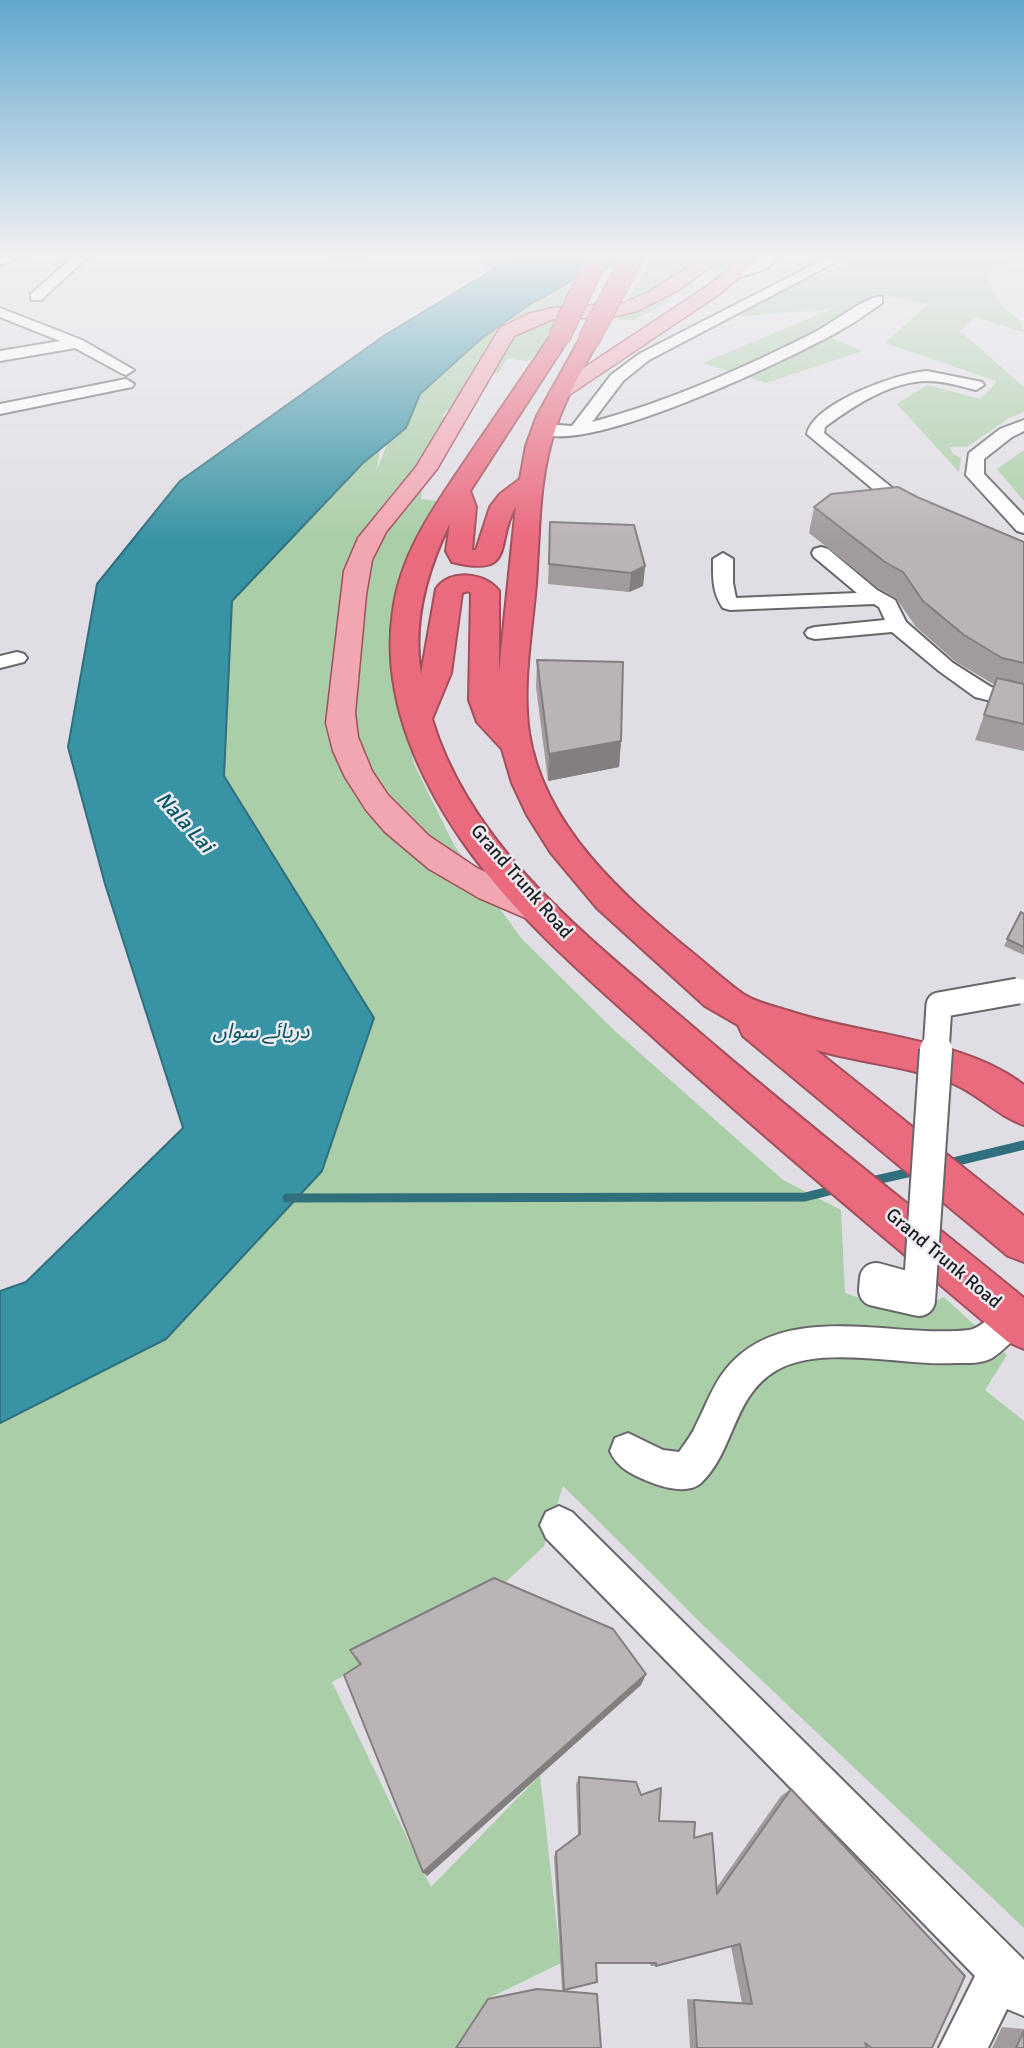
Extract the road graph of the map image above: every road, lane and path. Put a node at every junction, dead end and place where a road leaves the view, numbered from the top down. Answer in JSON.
{"nodes":[{"id":1,"x":35,"y":350,"type":"edge"},
{"id":2,"x":88,"y":350,"type":"edge"},
{"id":3,"x":497,"y":350,"type":"edge"},
{"id":4,"x":567,"y":350,"type":"edge"},
{"id":5,"x":572,"y":350,"type":"edge"},
{"id":6,"x":609,"y":350,"type":"edge"},
{"id":7,"x":613,"y":350,"type":"edge"},
{"id":8,"x":658,"y":350,"type":"edge"},
{"id":9,"x":790,"y":350,"type":"edge"},
{"id":10,"x":0,"y":356,"type":"edge"},
{"id":11,"x":565,"y":382,"type":"junction"},
{"id":12,"x":976,"y":385,"type":"dead end"},
{"id":13,"x":0,"y":409,"type":"edge"},
{"id":14,"x":1024,"y":425,"type":"edge"},
{"id":15,"x":544,"y":429,"type":"junction"},
{"id":16,"x":577,"y":431,"type":"junction"},
{"id":17,"x":532,"y":481,"type":"junction"},
{"id":18,"x":458,"y":492,"type":"junction"},
{"id":19,"x":929,"y":522,"type":"edge"},
{"id":20,"x":1024,"y":527,"type":"edge"},
{"id":21,"x":821,"y":553,"type":"dead end"},
{"id":22,"x":723,"y":559,"type":"dead end"},
{"id":23,"x":877,"y":598,"type":"junction"},
{"id":24,"x":897,"y":625,"type":"junction"},
{"id":25,"x":815,"y":633,"type":"dead end"},
{"id":26,"x":1024,"y":702,"type":"edge"},
{"id":27,"x":417,"y":719,"type":"junction"},
{"id":28,"x":516,"y":746,"type":"junction"},
{"id":29,"x":544,"y":914,"type":"junction"},
{"id":30,"x":1021,"y":995,"type":"edge"},
{"id":31,"x":736,"y":1008,"type":"junction"},
{"id":32,"x":1019,"y":1093,"type":"edge"},
{"id":33,"x":893,"y":1217,"type":"junction"},
{"id":34,"x":1024,"y":1242,"type":"edge"},
{"id":35,"x":1019,"y":1323,"type":"edge"},
{"id":36,"x":628,"y":1451,"type":"dead end"},
{"id":37,"x":559,"y":1525,"type":"dead end"},
{"id":38,"x":1013,"y":1982,"type":"edge"},
{"id":39,"x":963,"y":2048,"type":"edge"}],
"edges":[{"from":1,"to":10,"type":"street"},
{"from":2,"to":13,"type":"street"},
{"from":3,"to":29,"type":"main road"},
{"from":4,"to":18,"type":"highway","name":"Grand Trunk Road"},
{"from":5,"to":11,"type":"highway","name":"Grand Trunk Road"},
{"from":6,"to":11,"type":"main road"},
{"from":7,"to":11,"type":"main road"},
{"from":8,"to":16,"type":"street"},
{"from":9,"to":16,"type":"street"},
{"from":11,"to":15,"type":"highway","name":"Grand Trunk Road"},
{"from":12,"to":19,"type":"street"},
{"from":14,"to":20,"type":"street"},
{"from":15,"to":16,"type":"street"},
{"from":15,"to":17,"type":"highway","name":"Grand Trunk Road"},
{"from":17,"to":18,"type":"highway"},
{"from":17,"to":28,"type":"highway","name":"Grand Trunk Road"},
{"from":18,"to":27,"type":"highway","name":"Grand Trunk Road"},
{"from":21,"to":23,"type":"street"},
{"from":22,"to":23,"type":"street"},
{"from":23,"to":24,"type":"street"},
{"from":24,"to":25,"type":"street"},
{"from":24,"to":26,"type":"street"},
{"from":27,"to":28,"type":"highway"},
{"from":27,"to":29,"type":"highway","name":"Grand Trunk Road"},
{"from":28,"to":31,"type":"highway","name":"Grand Trunk Road"},
{"from":29,"to":33,"type":"highway","name":"Grand Trunk Road"},
{"from":30,"to":33,"type":"street","bridge":true},
{"from":31,"to":32,"type":"highway","name":"Grand Trunk Road"},
{"from":31,"to":34,"type":"highway","name":"Grand Trunk Road"},
{"from":33,"to":35,"type":"highway","name":"Grand Trunk Road"},
{"from":35,"to":36,"type":"street"},
{"from":37,"to":38,"type":"street"},
{"from":38,"to":39,"type":"street"}]}
